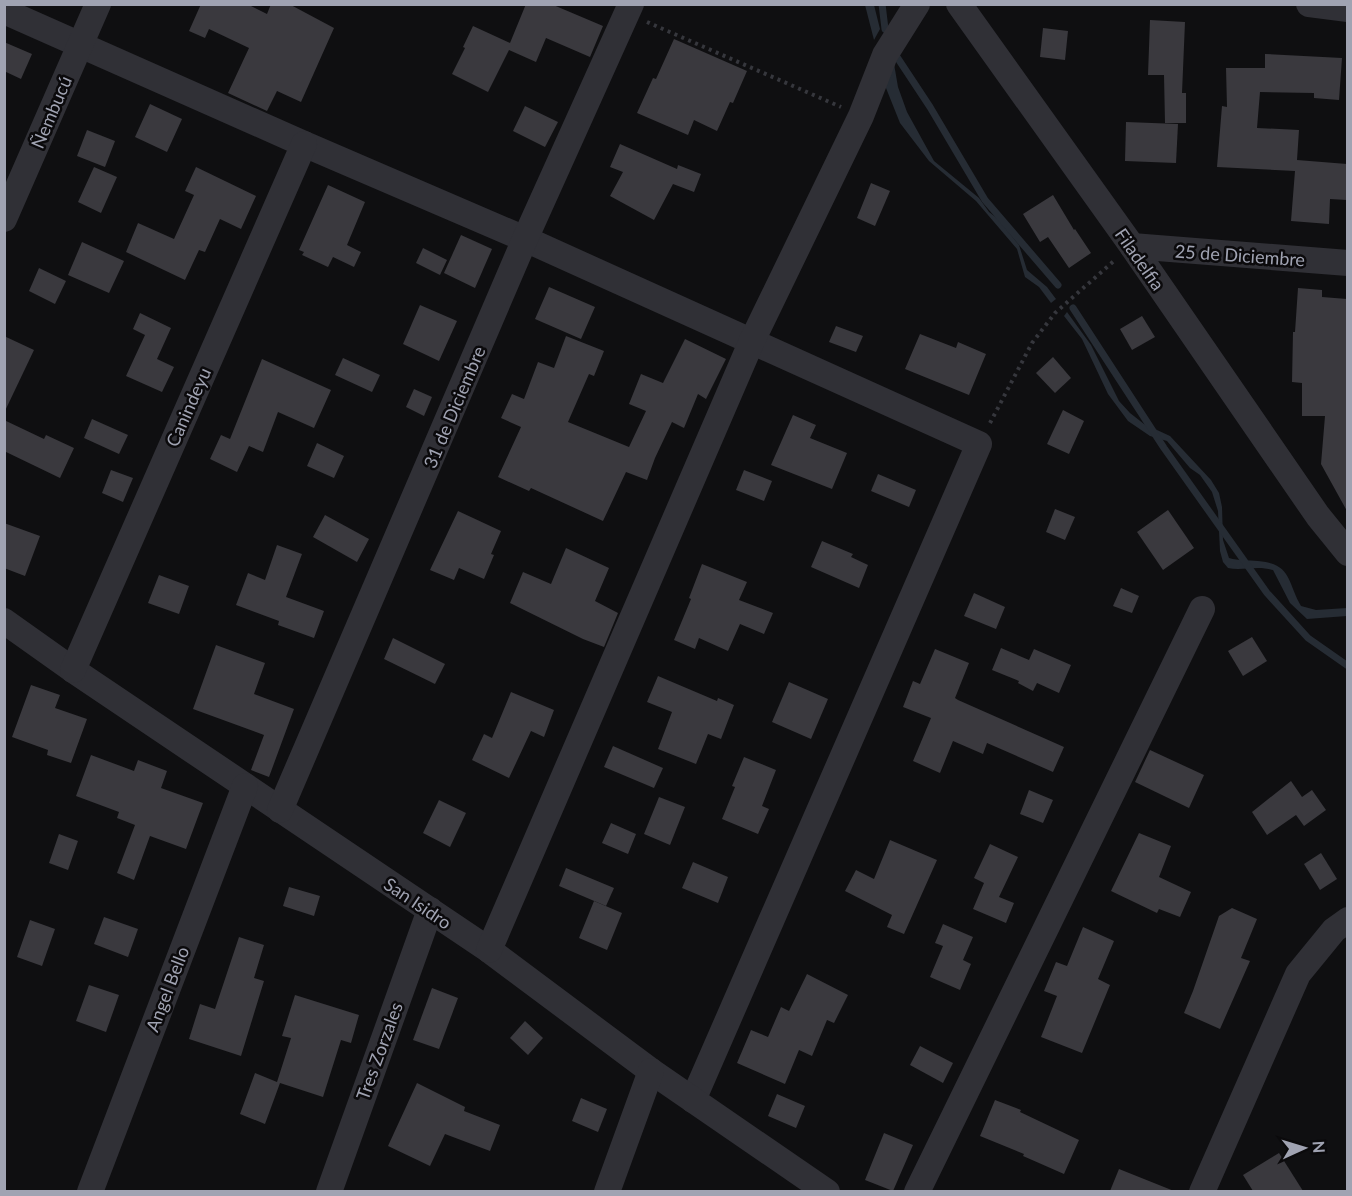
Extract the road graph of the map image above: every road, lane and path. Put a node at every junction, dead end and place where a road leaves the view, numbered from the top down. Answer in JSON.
{"nodes":[{"id":1,"x":98,"y":4,"type":"edge"},
{"id":2,"x":917,"y":4,"type":"edge"},
{"id":3,"x":959,"y":4,"type":"edge"},
{"id":4,"x":1309,"y":4,"type":"edge"},
{"id":5,"x":622,"y":7,"type":"edge"},
{"id":6,"x":1347,"y":9,"type":"edge"},
{"id":7,"x":4,"y":11,"type":"edge"},
{"id":8,"x":80,"y":45,"type":"junction"},
{"id":9,"x":861,"y":116,"type":"junction"},
{"id":10,"x":304,"y":144,"type":"junction"},
{"id":11,"x":4,"y":219,"type":"edge"},
{"id":12,"x":525,"y":239,"type":"junction"},
{"id":13,"x":1132,"y":246,"type":"junction"},
{"id":14,"x":1347,"y":263,"type":"edge"},
{"id":15,"x":751,"y":343,"type":"junction"},
{"id":16,"x":979,"y":444,"type":"junction"},
{"id":17,"x":1318,"y":516,"type":"junction"},
{"id":18,"x":1347,"y":519,"type":"edge"},
{"id":19,"x":1347,"y":553,"type":"edge"},
{"id":20,"x":1202,"y":609,"type":"dead end"},
{"id":21,"x":4,"y":621,"type":"edge"},
{"id":22,"x":73,"y":670,"type":"junction"},
{"id":23,"x":245,"y":786,"type":"junction"},
{"id":24,"x":280,"y":810,"type":"junction"},
{"id":25,"x":430,"y":910,"type":"junction"},
{"id":26,"x":1347,"y":920,"type":"edge"},
{"id":27,"x":489,"y":950,"type":"junction"},
{"id":28,"x":651,"y":1071,"type":"junction"},
{"id":29,"x":693,"y":1100,"type":"junction"},
{"id":30,"x":90,"y":1191,"type":"edge"},
{"id":31,"x":329,"y":1191,"type":"edge"},
{"id":32,"x":607,"y":1191,"type":"edge"},
{"id":33,"x":828,"y":1191,"type":"edge"},
{"id":34,"x":917,"y":1191,"type":"edge"},
{"id":35,"x":1202,"y":1191,"type":"edge"}],
"edges":[{"from":1,"to":8,"type":"street","name":"Ñembucú"},
{"from":2,"to":9,"type":"street"},
{"from":3,"to":13,"type":"street","name":"Filadelfia"},
{"from":4,"to":6,"type":"street"},
{"from":5,"to":9,"type":"path"},
{"from":5,"to":12,"type":"street","name":"31 de Diciembre"},
{"from":7,"to":8,"type":"street"},
{"from":8,"to":10,"type":"street"},
{"from":8,"to":11,"type":"street","name":"Ñembucú"},
{"from":9,"to":15,"type":"street"},
{"from":10,"to":12,"type":"street"},
{"from":10,"to":22,"type":"street","name":"Canindeyu"},
{"from":12,"to":15,"type":"street"},
{"from":12,"to":24,"type":"street","name":"31 de Diciembre"},
{"from":13,"to":14,"type":"street","name":"25 de Diciembre"},
{"from":13,"to":16,"type":"path"},
{"from":13,"to":17,"type":"street","name":"Filadelfia"},
{"from":15,"to":16,"type":"street"},
{"from":15,"to":27,"type":"street"},
{"from":16,"to":29,"type":"street"},
{"from":17,"to":18,"type":"street"},
{"from":17,"to":19,"type":"street","name":"Filadelfia"},
{"from":20,"to":34,"type":"street"},
{"from":21,"to":22,"type":"street","name":"San Isidro"},
{"from":22,"to":23,"type":"street","name":"San Isidro"},
{"from":23,"to":24,"type":"street","name":"San Isidro"},
{"from":23,"to":30,"type":"street","name":"Angel Bello"},
{"from":24,"to":25,"type":"street","name":"San Isidro"},
{"from":25,"to":27,"type":"street","name":"San Isidro"},
{"from":25,"to":31,"type":"street","name":"Tres Zorzales"},
{"from":26,"to":35,"type":"street"},
{"from":27,"to":28,"type":"street","name":"San Isidro"},
{"from":28,"to":29,"type":"street","name":"San Isidro"},
{"from":28,"to":32,"type":"street"},
{"from":29,"to":33,"type":"street","name":"San Isidro"}]}
